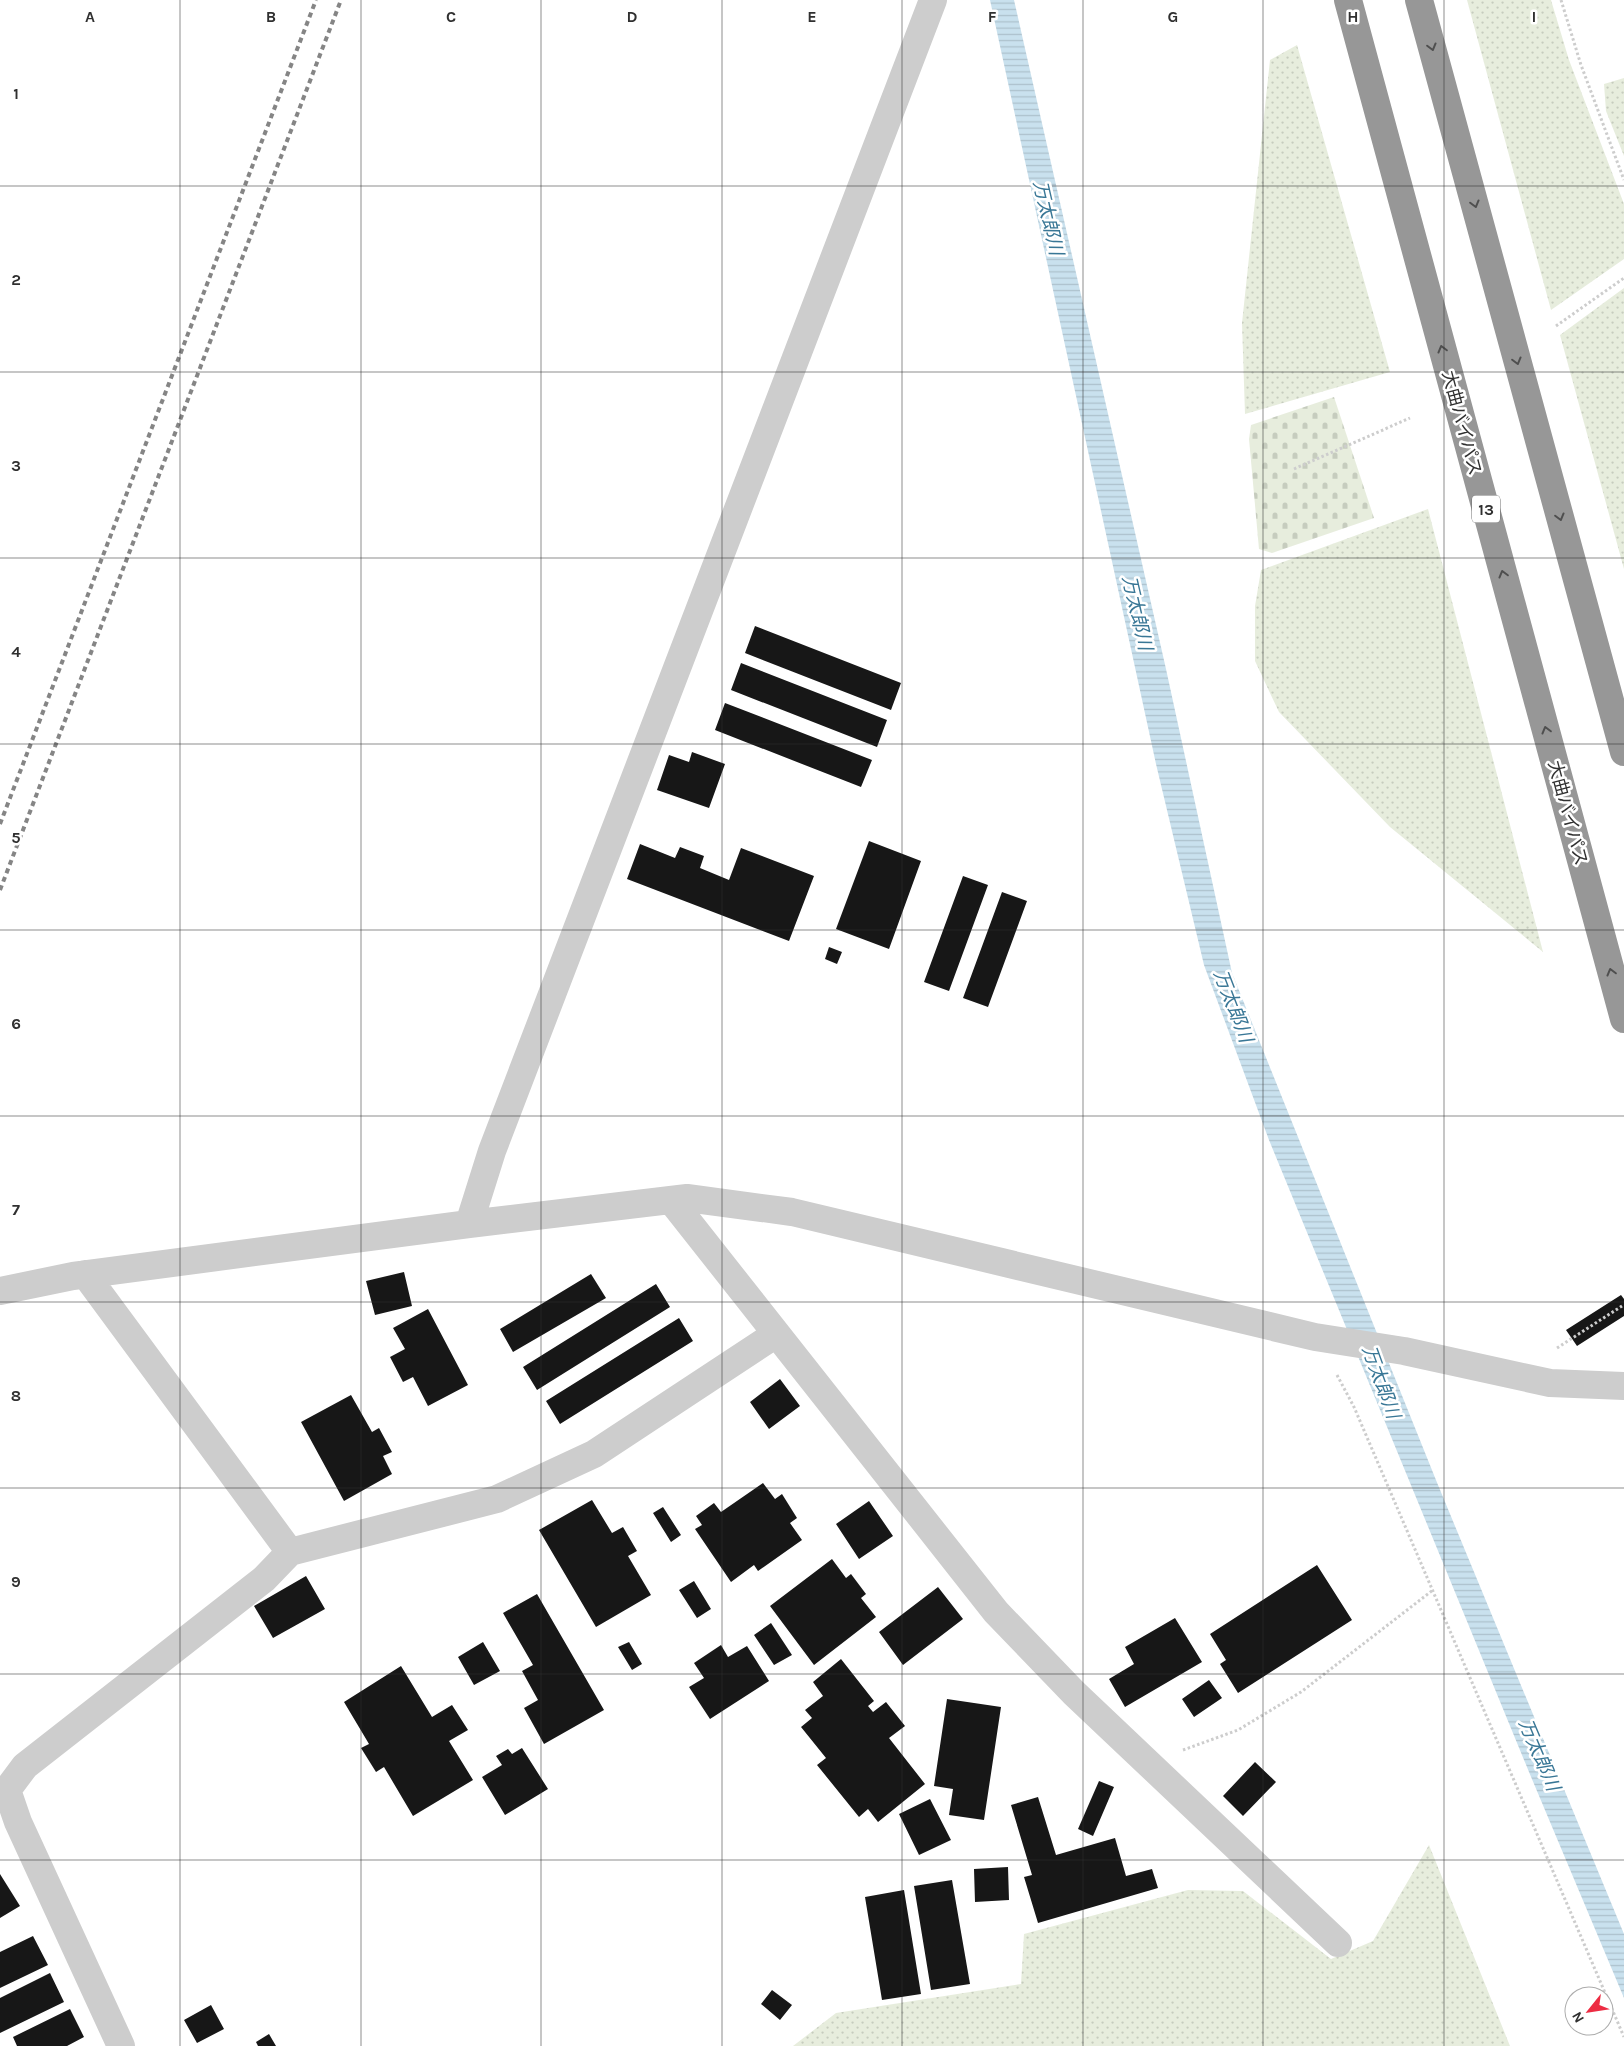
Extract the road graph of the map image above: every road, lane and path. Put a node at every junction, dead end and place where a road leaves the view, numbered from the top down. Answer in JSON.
{"nodes":[{"id":1,"x":934,"y":0,"type":"edge"},
{"id":2,"x":1348,"y":0,"type":"edge"},
{"id":3,"x":1419,"y":0,"type":"edge"},
{"id":4,"x":1561,"y":0,"type":"edge"},
{"id":5,"x":1624,"y":180,"type":"edge"},
{"id":6,"x":1624,"y":278,"type":"edge"},
{"id":7,"x":1556,"y":326,"type":"dead end"},
{"id":8,"x":1410,"y":418,"type":"dead end"},
{"id":9,"x":1294,"y":469,"type":"dead end"},
{"id":10,"x":1624,"y":752,"type":"edge"},
{"id":11,"x":1624,"y":1019,"type":"edge"},
{"id":12,"x":671,"y":1200,"type":"junction"},
{"id":13,"x":469,"y":1224,"type":"junction"},
{"id":14,"x":84,"y":1274,"type":"junction"},
{"id":15,"x":0,"y":1291,"type":"edge"},
{"id":16,"x":1622,"y":1306,"type":"dead end"},
{"id":17,"x":776,"y":1334,"type":"junction"},
{"id":18,"x":1577,"y":1334,"type":"dead end"},
{"id":19,"x":1317,"y":1337,"type":"junction"},
{"id":20,"x":1624,"y":1386,"type":"edge"},
{"id":21,"x":290,"y":1552,"type":"junction"},
{"id":22,"x":1433,"y":1590,"type":"junction"},
{"id":23,"x":1148,"y":1763,"type":"junction"},
{"id":24,"x":1338,"y":1943,"type":"dead end"},
{"id":25,"x":1624,"y":2037,"type":"edge"},
{"id":26,"x":121,"y":2046,"type":"edge"}],
"edges":[{"from":1,"to":13,"type":"street"},
{"from":11,"to":2,"type":"highway","name":"大曲バイパス","number":"13","one_way":true},
{"from":3,"to":10,"type":"highway","one_way":true},
{"from":4,"to":5,"type":"path"},
{"from":6,"to":7,"type":"path"},
{"from":8,"to":9,"type":"path"},
{"from":12,"to":13,"type":"street"},
{"from":12,"to":17,"type":"street"},
{"from":12,"to":19,"type":"street"},
{"from":13,"to":14,"type":"street"},
{"from":14,"to":15,"type":"street"},
{"from":14,"to":21,"type":"street"},
{"from":16,"to":18,"type":"path"},
{"from":17,"to":21,"type":"street"},
{"from":17,"to":23,"type":"street"},
{"from":19,"to":20,"type":"street"},
{"from":19,"to":22,"type":"path"},
{"from":21,"to":26,"type":"street"},
{"from":22,"to":23,"type":"path"},
{"from":22,"to":25,"type":"path"},
{"from":23,"to":24,"type":"street"}]}
